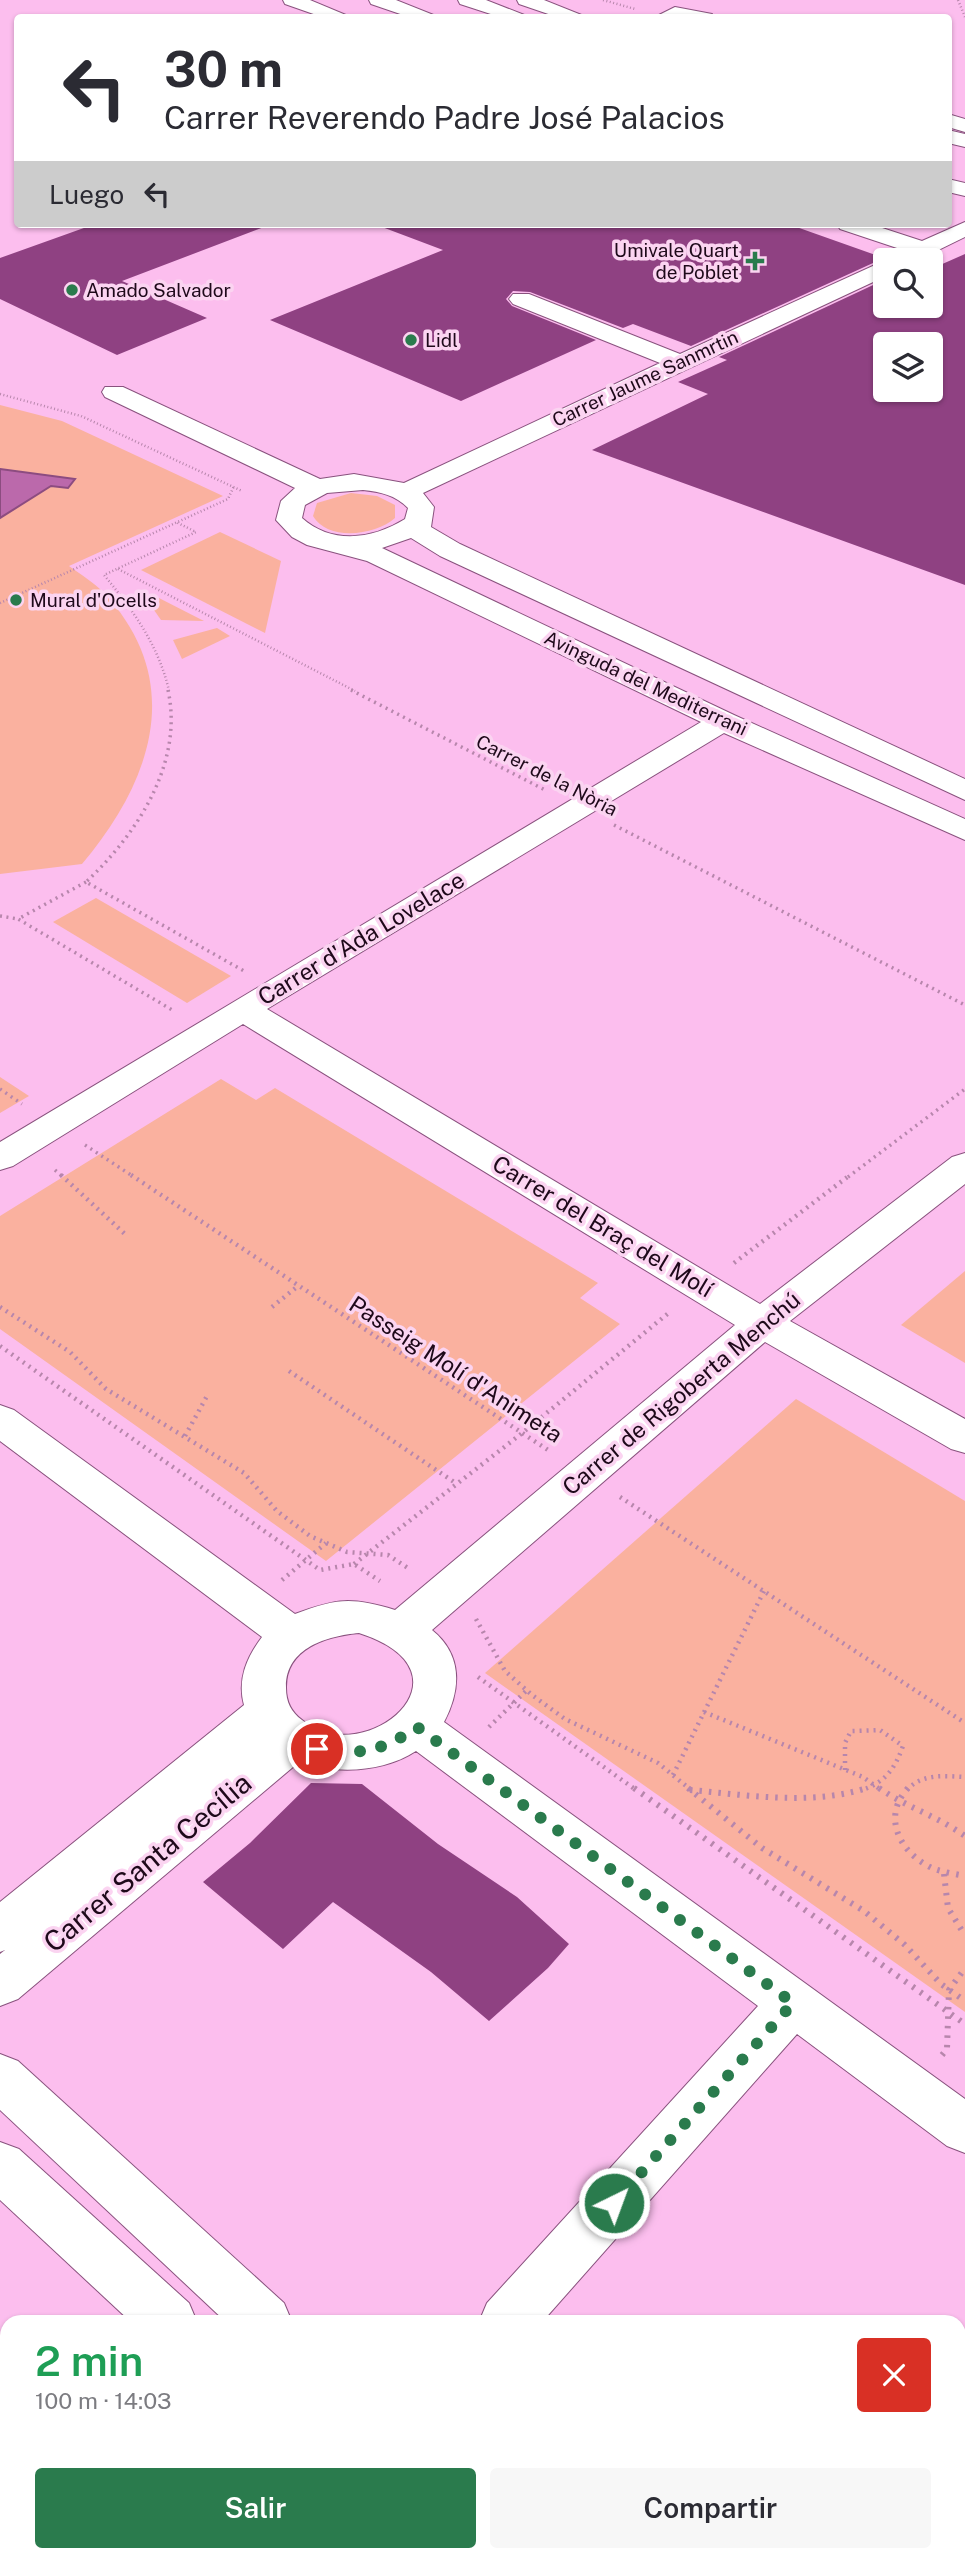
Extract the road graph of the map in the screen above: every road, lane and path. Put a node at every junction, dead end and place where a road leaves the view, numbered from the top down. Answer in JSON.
{"nodes":[{"id":1,"x":292,"y":0,"type":"edge"},
{"id":2,"x":378,"y":0,"type":"edge"},
{"id":3,"x":467,"y":0,"type":"edge"},
{"id":4,"x":526,"y":0,"type":"edge"},
{"id":5,"x":958,"y":0,"type":"edge"},
{"id":6,"x":332,"y":14,"type":"edge"},
{"id":7,"x":420,"y":14,"type":"edge"},
{"id":8,"x":511,"y":14,"type":"edge"},
{"id":9,"x":568,"y":14,"type":"edge"},
{"id":10,"x":965,"y":17,"type":"edge"},
{"id":11,"x":860,"y":228,"type":"edge"},
{"id":12,"x":965,"y":229,"type":"edge"},
{"id":13,"x":920,"y":248,"type":"edge"},
{"id":14,"x":925,"y":248,"type":"edge"},
{"id":15,"x":873,"y":273,"type":"edge"},
{"id":16,"x":521,"y":299,"type":"dead end"},
{"id":17,"x":678,"y":362,"type":"junction"},
{"id":18,"x":114,"y":392,"type":"dead end"},
{"id":19,"x":0,"y":394,"type":"edge"},
{"id":20,"x":275,"y":468,"type":"junction"},
{"id":21,"x":221,"y":481,"type":"dead end"},
{"id":22,"x":317,"y":488,"type":"junction"},
{"id":23,"x":405,"y":492,"type":"junction"},
{"id":24,"x":176,"y":522,"type":"junction"},
{"id":25,"x":417,"y":523,"type":"junction"},
{"id":26,"x":325,"y":541,"type":"junction"},
{"id":27,"x":118,"y":569,"type":"junction"},
{"id":28,"x":0,"y":603,"type":"edge"},
{"id":29,"x":723,"y":721,"type":"junction"},
{"id":30,"x":965,"y":791,"type":"edge"},
{"id":31,"x":580,"y":808,"type":"junction"},
{"id":32,"x":965,"y":831,"type":"edge"},
{"id":33,"x":86,"y":881,"type":"junction"},
{"id":34,"x":0,"y":916,"type":"edge"},
{"id":35,"x":18,"y":919,"type":"junction"},
{"id":36,"x":275,"y":989,"type":"junction"},
{"id":37,"x":965,"y":1005,"type":"edge"},
{"id":38,"x":243,"y":1009,"type":"junction"},
{"id":39,"x":208,"y":1031,"type":"junction"},
{"id":40,"x":0,"y":1089,"type":"edge"},
{"id":41,"x":965,"y":1089,"type":"edge"},
{"id":42,"x":54,"y":1124,"type":"junction"},
{"id":43,"x":0,"y":1158,"type":"edge"},
{"id":44,"x":965,"y":1165,"type":"edge"},
{"id":45,"x":55,"y":1170,"type":"dead end"},
{"id":46,"x":127,"y":1236,"type":"dead end"},
{"id":47,"x":298,"y":1286,"type":"junction"},
{"id":48,"x":702,"y":1286,"type":"junction"},
{"id":49,"x":0,"y":1307,"type":"edge"},
{"id":50,"x":272,"y":1307,"type":"dead end"},
{"id":51,"x":762,"y":1323,"type":"junction"},
{"id":52,"x":0,"y":1346,"type":"edge"},
{"id":53,"x":289,"y":1371,"type":"dead end"},
{"id":54,"x":207,"y":1396,"type":"dead end"},
{"id":55,"x":0,"y":1420,"type":"edge"},
{"id":56,"x":521,"y":1434,"type":"junction"},
{"id":57,"x":185,"y":1436,"type":"junction"},
{"id":58,"x":965,"y":1438,"type":"edge"},
{"id":59,"x":585,"y":1474,"type":"junction"},
{"id":60,"x":457,"y":1484,"type":"junction"},
{"id":61,"x":326,"y":1543,"type":"junction"},
{"id":62,"x":367,"y":1554,"type":"junction"},
{"id":63,"x":305,"y":1560,"type":"junction"},
{"id":64,"x":354,"y":1564,"type":"junction"},
{"id":65,"x":764,"y":1591,"type":"junction"},
{"id":66,"x":252,"y":1605,"type":"junction"},
{"id":67,"x":424,"y":1611,"type":"junction"},
{"id":68,"x":292,"y":1635,"type":"junction"},
{"id":69,"x":473,"y":1665,"type":"dead end"},
{"id":70,"x":526,"y":1691,"type":"junction"},
{"id":71,"x":514,"y":1703,"type":"junction"},
{"id":72,"x":704,"y":1712,"type":"junction"},
{"id":73,"x":965,"y":1723,"type":"edge"},
{"id":74,"x":281,"y":1725,"type":"junction"},
{"id":75,"x":417,"y":1727,"type":"junction"},
{"id":76,"x":458,"y":1757,"type":"junction"},
{"id":77,"x":845,"y":1770,"type":"junction"},
{"id":78,"x":673,"y":1776,"type":"junction"},
{"id":79,"x":965,"y":1777,"type":"edge"},
{"id":80,"x":874,"y":1785,"type":"junction"},
{"id":81,"x":689,"y":1789,"type":"junction"},
{"id":82,"x":897,"y":1801,"type":"junction"},
{"id":83,"x":965,"y":1836,"type":"edge"},
{"id":84,"x":944,"y":1874,"type":"junction"},
{"id":85,"x":965,"y":1876,"type":"edge"},
{"id":86,"x":0,"y":1931,"type":"edge"},
{"id":87,"x":964,"y":1934,"type":"edge"},
{"id":88,"x":965,"y":1968,"type":"edge"},
{"id":89,"x":0,"y":1984,"type":"edge"},
{"id":90,"x":949,"y":1990,"type":"junction"},
{"id":91,"x":965,"y":2001,"type":"edge"},
{"id":92,"x":793,"y":2003,"type":"junction"},
{"id":93,"x":948,"y":2012,"type":"junction"},
{"id":94,"x":965,"y":2024,"type":"edge"},
{"id":95,"x":0,"y":2077,"type":"edge"},
{"id":96,"x":911,"y":2090,"type":"junction"},
{"id":97,"x":965,"y":2129,"type":"edge"},
{"id":98,"x":0,"y":2166,"type":"edge"},
{"id":99,"x":162,"y":2315,"type":"edge"},
{"id":100,"x":257,"y":2315,"type":"edge"},
{"id":101,"x":512,"y":2315,"type":"edge"}],
"edges":[{"from":1,"to":6,"type":"main road"},
{"from":2,"to":7,"type":"main road"},
{"from":3,"to":8,"type":"main road"},
{"from":4,"to":9,"type":"main road"},
{"from":5,"to":10,"type":"path"},
{"from":11,"to":13,"type":"main road"},
{"from":12,"to":14,"type":"main road"},
{"from":15,"to":17,"type":"main road","name":"Carrer Jaume Sanmrtin"},
{"from":16,"to":17,"type":"main road"},
{"from":17,"to":23,"type":"main road","name":"Carrer Jaume Sanmrtin"},
{"from":18,"to":20,"type":"main road"},
{"from":19,"to":21,"type":"path"},
{"from":20,"to":22,"type":"main road"},
{"from":20,"to":24,"type":"path"},
{"from":22,"to":23,"type":"main road"},
{"from":22,"to":26,"type":"main road"},
{"from":23,"to":25,"type":"main road"},
{"from":24,"to":27,"type":"path"},
{"from":24,"to":28,"type":"path"},
{"from":25,"to":26,"type":"main road"},
{"from":25,"to":30,"type":"main road","name":"Avinguda del Mediterrani"},
{"from":26,"to":29,"type":"main road","name":"Avinguda del Mediterrani"},
{"from":27,"to":31,"type":"path","name":"Carrer de la Nòria"},
{"from":27,"to":33,"type":"path"},
{"from":29,"to":31,"type":"main road","name":"Carrer d'Ada Lovelace"},
{"from":29,"to":32,"type":"main road","name":"Avinguda del Mediterrani"},
{"from":31,"to":36,"type":"main road","name":"Carrer d'Ada Lovelace"},
{"from":31,"to":37,"type":"path","name":"Carrer de la Nòria"},
{"from":33,"to":35,"type":"path"},
{"from":33,"to":36,"type":"path"},
{"from":34,"to":35,"type":"path"},
{"from":35,"to":39,"type":"path"},
{"from":36,"to":38,"type":"main road","name":"Carrer d'Ada Lovelace"},
{"from":38,"to":39,"type":"main road","name":"Carrer d'Ada Lovelace"},
{"from":38,"to":48,"type":"main road","name":"Carrer del Braç del Molí"},
{"from":39,"to":42,"type":"main road","name":"Carrer d'Ada Lovelace"},
{"from":40,"to":42,"type":"path","name":"Passeig Molí d'Animeta"},
{"from":41,"to":48,"type":"path"},
{"from":42,"to":43,"type":"main road","name":"Carrer d'Ada Lovelace"},
{"from":42,"to":47,"type":"path","name":"Passeig Molí d'Animeta"},
{"from":44,"to":51,"type":"main road","name":"Carrer de Rigoberta Menchú"},
{"from":45,"to":46,"type":"path"},
{"from":47,"to":50,"type":"path"},
{"from":47,"to":56,"type":"path","name":"Passeig Molí d'Animeta"},
{"from":48,"to":51,"type":"main road","name":"Carrer del Braç del Molí"},
{"from":48,"to":56,"type":"path"},
{"from":49,"to":57,"type":"path"},
{"from":51,"to":58,"type":"main road","name":"Carrer del Braç del Molí"},
{"from":51,"to":59,"type":"main road","name":"Carrer de Rigoberta Menchú"},
{"from":52,"to":63,"type":"path"},
{"from":53,"to":60,"type":"path"},
{"from":54,"to":57,"type":"path"},
{"from":55,"to":66,"type":"main road"},
{"from":56,"to":59,"type":"path","name":"Passeig Molí d'Animeta"},
{"from":56,"to":60,"type":"path"},
{"from":57,"to":61,"type":"path"},
{"from":59,"to":65,"type":"path","name":"Passeig Molí d'Animeta"},
{"from":59,"to":67,"type":"main road","name":"Carrer de Rigoberta Menchú"},
{"from":60,"to":62,"type":"path"},
{"from":61,"to":62,"type":"path"},
{"from":61,"to":63,"type":"path"},
{"from":62,"to":64,"type":"path"},
{"from":62,"to":67,"type":"path"},
{"from":63,"to":64,"type":"path"},
{"from":63,"to":66,"type":"path"},
{"from":64,"to":67,"type":"path"},
{"from":65,"to":72,"type":"path"},
{"from":65,"to":73,"type":"path","name":"Passeig Molí d'Animeta"},
{"from":66,"to":68,"type":"main road"},
{"from":67,"to":68,"type":"main road"},
{"from":67,"to":70,"type":"path"},
{"from":67,"to":75,"type":"main road"},
{"from":68,"to":74,"type":"main road"},
{"from":69,"to":71,"type":"path"},
{"from":70,"to":71,"type":"path"},
{"from":70,"to":78,"type":"path"},
{"from":71,"to":76,"type":"path"},
{"from":71,"to":93,"type":"path"},
{"from":72,"to":77,"type":"path"},
{"from":72,"to":78,"type":"path"},
{"from":74,"to":75,"type":"main road"},
{"from":74,"to":86,"type":"main road","name":"Carrer Santa Cecília"},
{"from":74,"to":89,"type":"main road","name":"Carrer Santa Cecília"},
{"from":75,"to":76,"type":"main road"},
{"from":76,"to":92,"type":"main road"},
{"from":77,"to":80,"type":"path"},
{"from":77,"to":80,"type":"path"},
{"from":78,"to":81,"type":"path"},
{"from":79,"to":82,"type":"path"},
{"from":80,"to":81,"type":"path"},
{"from":80,"to":82,"type":"path"},
{"from":81,"to":90,"type":"path"},
{"from":82,"to":83,"type":"path"},
{"from":82,"to":84,"type":"path"},
{"from":84,"to":85,"type":"path"},
{"from":84,"to":87,"type":"path"},
{"from":88,"to":90,"type":"path"},
{"from":90,"to":91,"type":"path"},
{"from":90,"to":93,"type":"path"},
{"from":92,"to":96,"type":"main road"},
{"from":92,"to":101,"type":"main road"},
{"from":93,"to":94,"type":"path"},
{"from":93,"to":96,"type":"path"},
{"from":95,"to":100,"type":"main road"},
{"from":96,"to":97,"type":"main road"},
{"from":98,"to":99,"type":"main road"}]}
